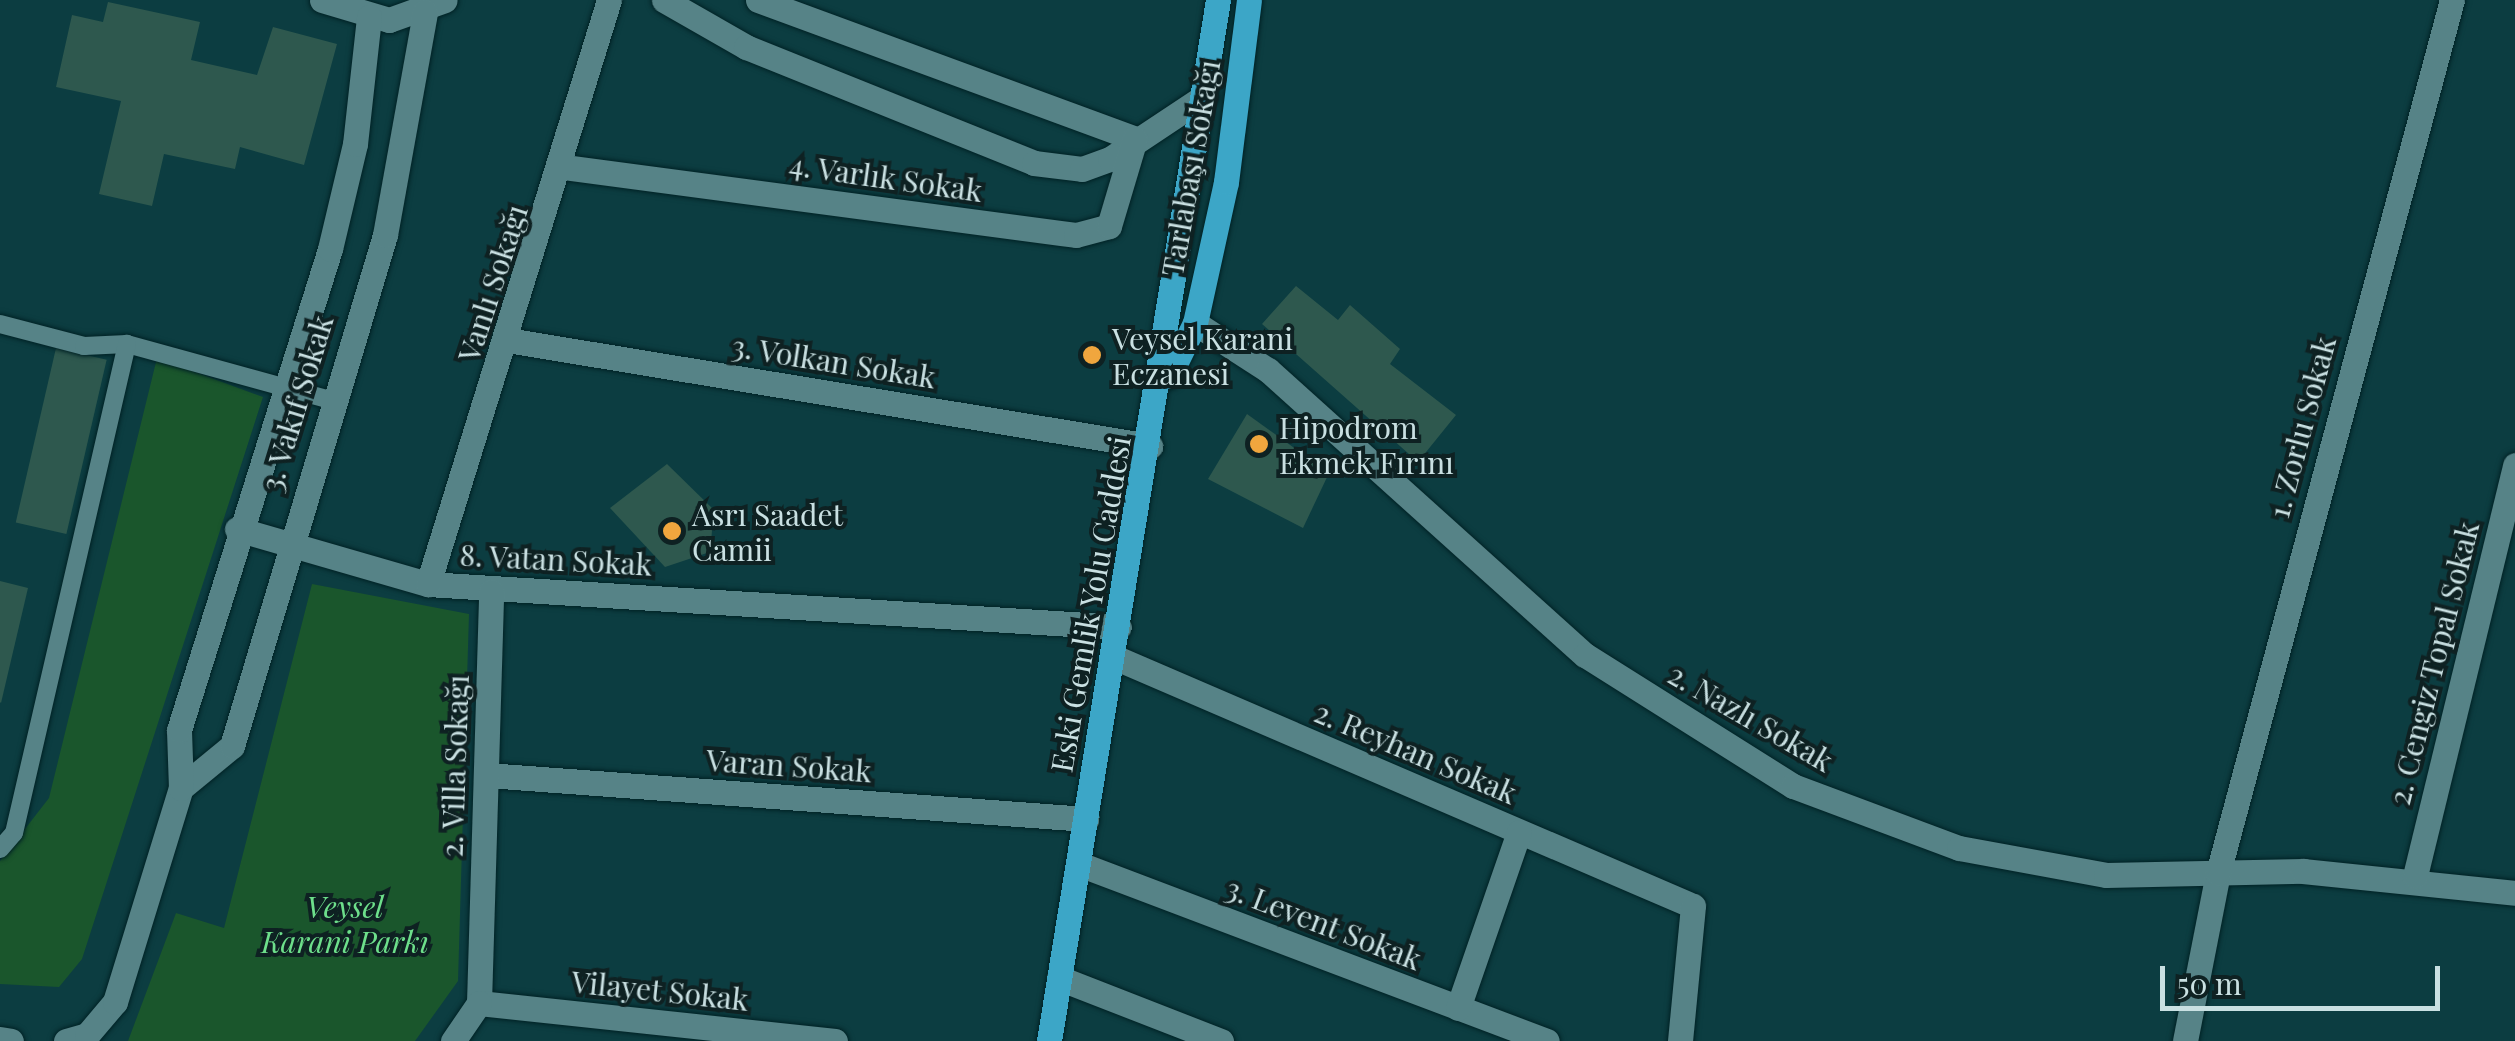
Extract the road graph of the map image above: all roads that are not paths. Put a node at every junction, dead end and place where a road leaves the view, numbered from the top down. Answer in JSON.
{"nodes":[{"id":1,"x":322,"y":0,"type":"edge"},
{"id":2,"x":609,"y":0,"type":"edge"},
{"id":3,"x":758,"y":0,"type":"edge"},
{"id":4,"x":1218,"y":0,"type":"edge"},
{"id":5,"x":1249,"y":0,"type":"edge"},
{"id":6,"x":2452,"y":0,"type":"edge"},
{"id":7,"x":680,"y":4,"type":"edge"},
{"id":8,"x":435,"y":6,"type":"edge"},
{"id":9,"x":369,"y":17,"type":"junction"},
{"id":10,"x":1204,"y":96,"type":"junction"},
{"id":11,"x":1135,"y":139,"type":"junction"},
{"id":12,"x":564,"y":167,"type":"junction"},
{"id":13,"x":1195,"y":322,"type":"junction"},
{"id":14,"x":0,"y":324,"type":"edge"},
{"id":15,"x":507,"y":340,"type":"junction"},
{"id":16,"x":128,"y":344,"type":"junction"},
{"id":17,"x":283,"y":387,"type":"junction"},
{"id":18,"x":1158,"y":399,"type":"junction"},
{"id":19,"x":330,"y":400,"type":"junction"},
{"id":20,"x":1150,"y":446,"type":"junction"},
{"id":21,"x":2515,"y":465,"type":"edge"},
{"id":22,"x":237,"y":530,"type":"junction"},
{"id":23,"x":287,"y":544,"type":"junction"},
{"id":24,"x":428,"y":584,"type":"junction"},
{"id":25,"x":491,"y":591,"type":"junction"},
{"id":26,"x":1119,"y":627,"type":"junction"},
{"id":27,"x":1114,"y":657,"type":"junction"},
{"id":28,"x":487,"y":775,"type":"junction"},
{"id":29,"x":181,"y":788,"type":"junction"},
{"id":30,"x":1086,"y":820,"type":"junction"},
{"id":31,"x":1519,"y":832,"type":"junction"},
{"id":32,"x":0,"y":849,"type":"edge"},
{"id":33,"x":1078,"y":864,"type":"junction"},
{"id":34,"x":2218,"y":873,"type":"junction"},
{"id":35,"x":2414,"y":876,"type":"junction"},
{"id":36,"x":2515,"y":893,"type":"edge"},
{"id":37,"x":1059,"y":978,"type":"junction"},
{"id":38,"x":116,"y":1002,"type":"junction"},
{"id":39,"x":479,"y":1004,"type":"junction"},
{"id":40,"x":1458,"y":1008,"type":"junction"},
{"id":41,"x":0,"y":1039,"type":"edge"},
{"id":42,"x":11,"y":1041,"type":"edge"},
{"id":43,"x":66,"y":1041,"type":"edge"},
{"id":44,"x":102,"y":1041,"type":"edge"},
{"id":45,"x":453,"y":1041,"type":"edge"},
{"id":46,"x":835,"y":1041,"type":"edge"},
{"id":47,"x":1048,"y":1041,"type":"edge"},
{"id":48,"x":1220,"y":1041,"type":"edge"},
{"id":49,"x":1547,"y":1041,"type":"edge"},
{"id":50,"x":1680,"y":1041,"type":"edge"},
{"id":51,"x":2185,"y":1041,"type":"edge"}],
"edges":[{"from":1,"to":9,"type":"street"},
{"from":2,"to":12,"type":"street","name":"Vanlı Sokağı"},
{"from":3,"to":11,"type":"street"},
{"from":4,"to":10,"type":"main road","name":"Eski Gemlik Yolu Caddesi"},
{"from":5,"to":13,"type":"main road","name":"Tarlabaşı Sokağı"},
{"from":6,"to":34,"type":"street","name":"1. Zorlu Sokak"},
{"from":7,"to":11,"type":"street"},
{"from":8,"to":9,"type":"street"},
{"from":8,"to":19,"type":"street","name":"3. Vakıf Sokak"},
{"from":9,"to":17,"type":"street","name":"3. Vakıf Sokak"},
{"from":10,"to":11,"type":"street"},
{"from":10,"to":18,"type":"main road","name":"Eski Gemlik Yolu Caddesi"},
{"from":11,"to":12,"type":"street","name":"4. Varlık Sokak"},
{"from":12,"to":15,"type":"street","name":"Vanlı Sokağı"},
{"from":13,"to":18,"type":"main road","name":"Tarlabaşı Sokağı"},
{"from":13,"to":34,"type":"street","name":"2. Nazlı Sokak"},
{"from":14,"to":16,"type":"lane"},
{"from":15,"to":20,"type":"street","name":"3. Volkan Sokak"},
{"from":15,"to":24,"type":"street","name":"Vanlı Sokağı"},
{"from":16,"to":17,"type":"lane"},
{"from":16,"to":32,"type":"lane"},
{"from":17,"to":19,"type":"lane"},
{"from":17,"to":22,"type":"street","name":"3. Vakıf Sokak"},
{"from":18,"to":20,"type":"main road","name":"Eski Gemlik Yolu Caddesi"},
{"from":19,"to":23,"type":"street","name":"3. Vakıf Sokak"},
{"from":20,"to":26,"type":"main road","name":"Eski Gemlik Yolu Caddesi"},
{"from":21,"to":35,"type":"street","name":"2. Cengiz Topal Sokak"},
{"from":22,"to":23,"type":"street","name":"8. Vatan Sokak"},
{"from":22,"to":29,"type":"street","name":"3. Vakıf Sokak"},
{"from":23,"to":24,"type":"street","name":"8. Vatan Sokak"},
{"from":23,"to":29,"type":"street","name":"3. Vakıf Sokak"},
{"from":24,"to":25,"type":"street","name":"8. Vatan Sokak"},
{"from":25,"to":26,"type":"street","name":"8. Vatan Sokak"},
{"from":25,"to":28,"type":"street","name":"2. Villa Sokağı"},
{"from":26,"to":27,"type":"main road","name":"Eski Gemlik Yolu Caddesi"},
{"from":27,"to":30,"type":"main road","name":"Eski Gemlik Yolu Caddesi"},
{"from":27,"to":31,"type":"street","name":"2. Reyhan Sokak"},
{"from":28,"to":30,"type":"street","name":"Varan Sokak"},
{"from":28,"to":39,"type":"street","name":"2. Villa Sokağı"},
{"from":29,"to":38,"type":"street","name":"3. Vakıf Sokak"},
{"from":30,"to":33,"type":"main road","name":"Eski Gemlik Yolu Caddesi"},
{"from":31,"to":40,"type":"street"},
{"from":31,"to":50,"type":"street","name":"2. Reyhan Sokak"},
{"from":33,"to":37,"type":"main road","name":"Eski Gemlik Yolu Caddesi"},
{"from":33,"to":40,"type":"street","name":"3. Levent Sokak"},
{"from":34,"to":35,"type":"street","name":"2. Nazlı Sokak"},
{"from":34,"to":51,"type":"street","name":"1. Zorlu Sokak"},
{"from":35,"to":36,"type":"street","name":"2. Nazlı Sokak"},
{"from":37,"to":47,"type":"main road","name":"Eski Gemlik Yolu Caddesi"},
{"from":37,"to":48,"type":"street"},
{"from":38,"to":43,"type":"street","name":"3. Vakıf Sokak"},
{"from":38,"to":44,"type":"street"},
{"from":39,"to":45,"type":"street"},
{"from":39,"to":46,"type":"street","name":"Vilayet Sokak"},
{"from":40,"to":49,"type":"street","name":"3. Levent Sokak"},
{"from":41,"to":42,"type":"street"}]}
